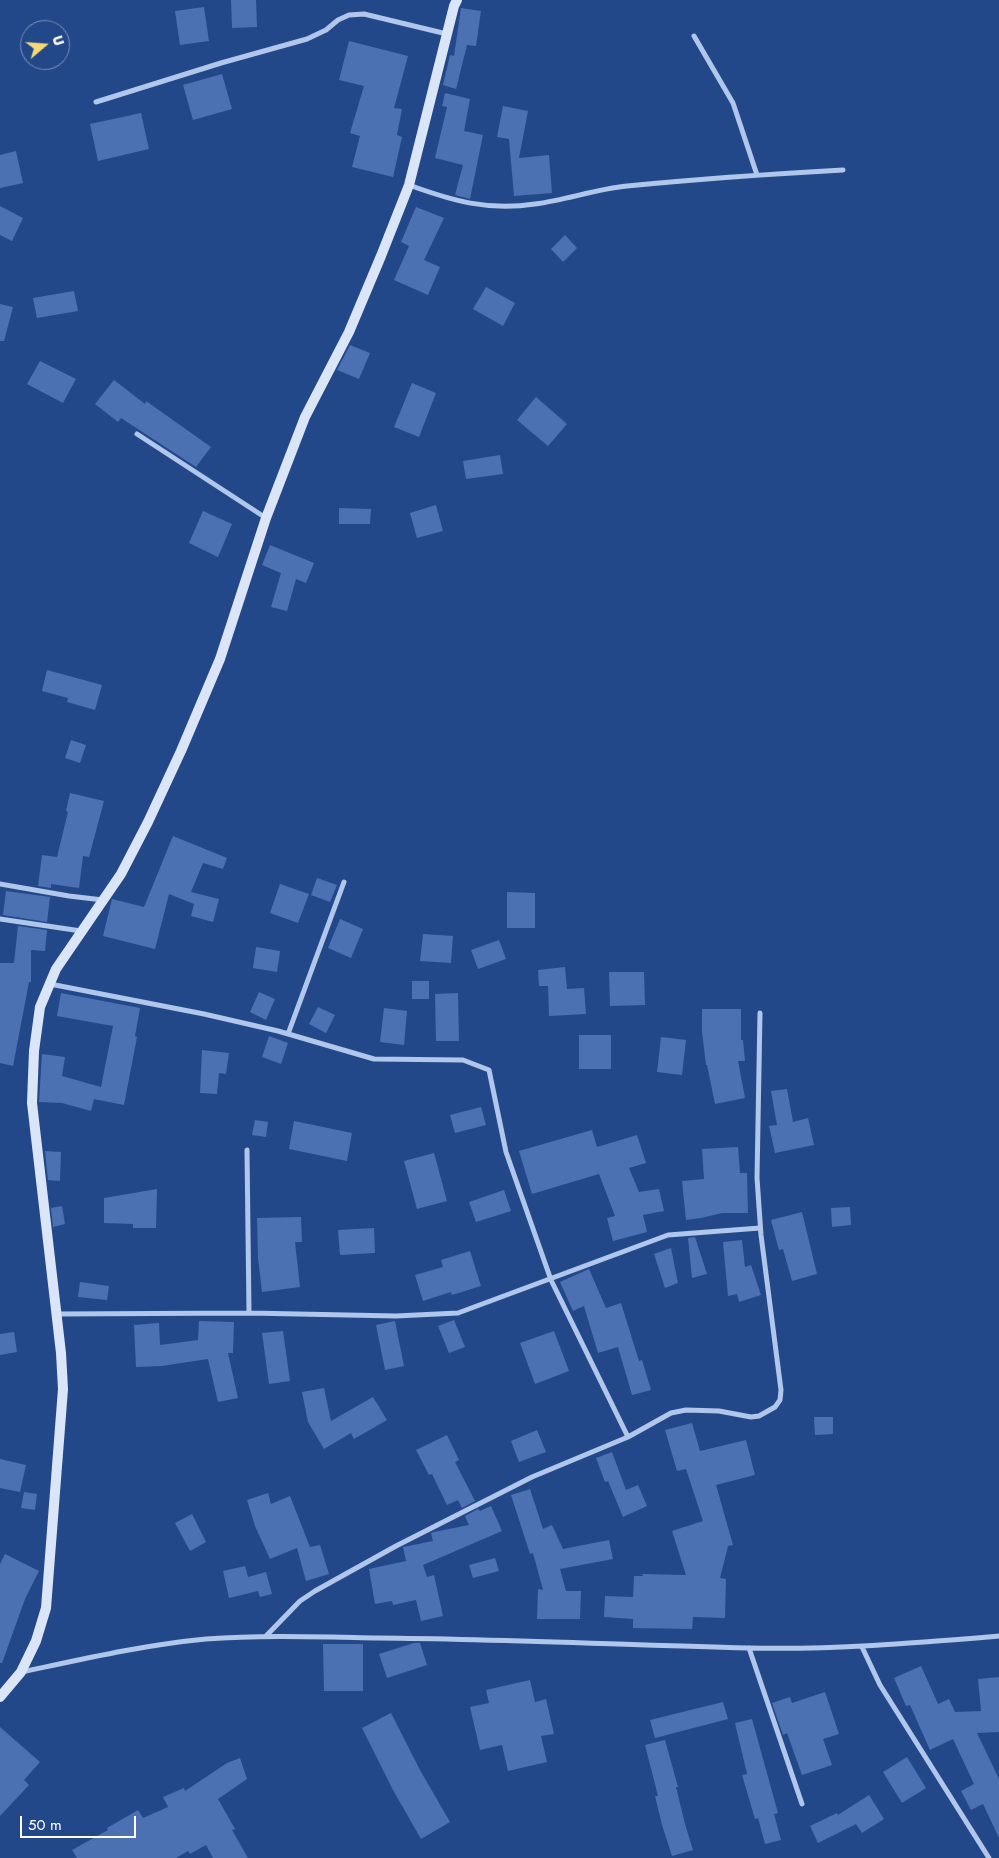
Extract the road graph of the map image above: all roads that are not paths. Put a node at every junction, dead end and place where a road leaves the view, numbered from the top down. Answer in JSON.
{"nodes":[{"id":1,"x":457,"y":0,"type":"edge"},
{"id":2,"x":447,"y":34,"type":"junction"},
{"id":3,"x":694,"y":36,"type":"dead end"},
{"id":4,"x":96,"y":102,"type":"dead end"},
{"id":5,"x":843,"y":170,"type":"dead end"},
{"id":6,"x":757,"y":175,"type":"junction"},
{"id":7,"x":409,"y":185,"type":"junction"},
{"id":8,"x":137,"y":434,"type":"dead end"},
{"id":9,"x":266,"y":518,"type":"junction"},
{"id":10,"x":344,"y":882,"type":"dead end"},
{"id":11,"x":0,"y":884,"type":"edge"},
{"id":12,"x":103,"y":900,"type":"junction"},
{"id":13,"x":0,"y":919,"type":"edge"},
{"id":14,"x":82,"y":931,"type":"junction"},
{"id":15,"x":50,"y":984,"type":"junction"},
{"id":16,"x":760,"y":1013,"type":"dead end"},
{"id":17,"x":288,"y":1034,"type":"junction"},
{"id":18,"x":247,"y":1150,"type":"dead end"},
{"id":19,"x":760,"y":1228,"type":"junction"},
{"id":20,"x":551,"y":1280,"type":"junction"},
{"id":21,"x":249,"y":1313,"type":"junction"},
{"id":22,"x":56,"y":1314,"type":"junction"},
{"id":23,"x":628,"y":1437,"type":"junction"},
{"id":24,"x":266,"y":1636,"type":"junction"},
{"id":25,"x":999,"y":1636,"type":"edge"},
{"id":26,"x":862,"y":1647,"type":"junction"},
{"id":27,"x":749,"y":1648,"type":"junction"},
{"id":28,"x":21,"y":1672,"type":"junction"},
{"id":29,"x":0,"y":1697,"type":"edge"},
{"id":30,"x":802,"y":1804,"type":"dead end"},
{"id":31,"x":988,"y":1858,"type":"edge"}],
"edges":[{"from":1,"to":2,"type":"street"},
{"from":2,"to":4,"type":"street"},
{"from":2,"to":7,"type":"street"},
{"from":3,"to":6,"type":"street"},
{"from":5,"to":6,"type":"street"},
{"from":6,"to":7,"type":"street"},
{"from":7,"to":9,"type":"street"},
{"from":8,"to":9,"type":"street"},
{"from":9,"to":12,"type":"street"},
{"from":10,"to":17,"type":"street"},
{"from":11,"to":12,"type":"street"},
{"from":12,"to":14,"type":"street"},
{"from":13,"to":14,"type":"street"},
{"from":14,"to":15,"type":"street"},
{"from":15,"to":17,"type":"street"},
{"from":15,"to":22,"type":"street"},
{"from":16,"to":19,"type":"street"},
{"from":17,"to":20,"type":"street"},
{"from":18,"to":21,"type":"street"},
{"from":19,"to":20,"type":"street"},
{"from":19,"to":23,"type":"street"},
{"from":20,"to":21,"type":"street"},
{"from":20,"to":23,"type":"street"},
{"from":21,"to":22,"type":"street"},
{"from":22,"to":28,"type":"street"},
{"from":23,"to":24,"type":"street"},
{"from":24,"to":27,"type":"street"},
{"from":24,"to":28,"type":"street"},
{"from":25,"to":26,"type":"street"},
{"from":26,"to":27,"type":"street"},
{"from":26,"to":31,"type":"street"},
{"from":27,"to":30,"type":"street"},
{"from":28,"to":29,"type":"street"}]}
